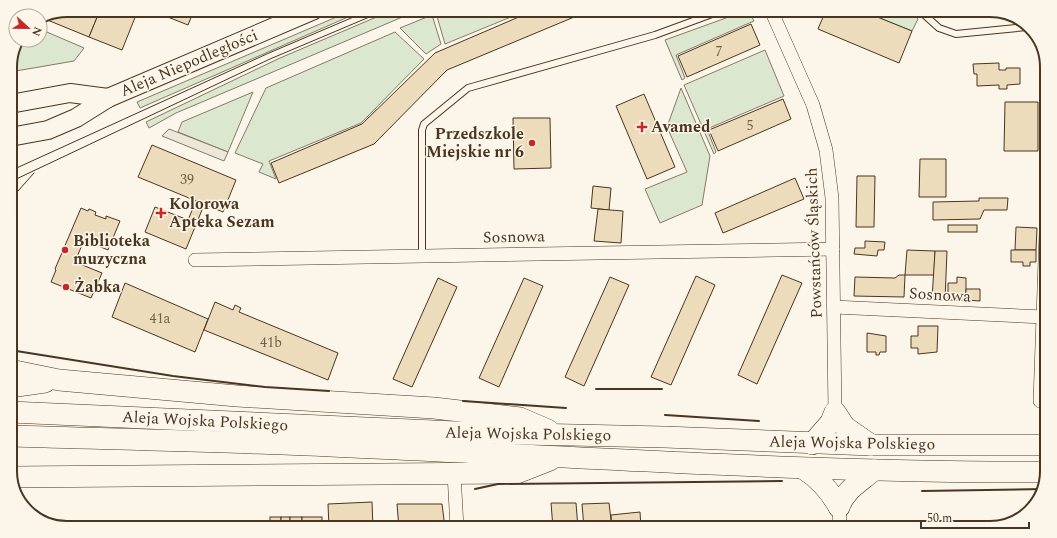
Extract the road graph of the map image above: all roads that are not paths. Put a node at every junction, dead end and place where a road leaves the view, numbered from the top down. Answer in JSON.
{"nodes":[{"id":1,"x":298,"y":17,"type":"edge"},
{"id":2,"x":704,"y":17,"type":"edge"},
{"id":3,"x":774,"y":17,"type":"edge"},
{"id":4,"x":927,"y":17,"type":"edge"},
{"id":5,"x":1021,"y":28,"type":"edge"},
{"id":6,"x":108,"y":98,"type":"junction"},
{"id":7,"x":17,"y":103,"type":"edge"},
{"id":8,"x":48,"y":130,"type":"junction"},
{"id":9,"x":17,"y":136,"type":"edge"},
{"id":10,"x":17,"y":146,"type":"edge"},
{"id":11,"x":833,"y":249,"type":"junction"},
{"id":12,"x":422,"y":256,"type":"junction"},
{"id":13,"x":195,"y":260,"type":"dead end"},
{"id":14,"x":834,"y":307,"type":"junction"},
{"id":15,"x":1040,"y":317,"type":"edge"},
{"id":16,"x":17,"y":371,"type":"edge"},
{"id":17,"x":59,"y":380,"type":"junction"},
{"id":18,"x":17,"y":386,"type":"edge"},
{"id":19,"x":17,"y":412,"type":"edge"},
{"id":20,"x":835,"y":412,"type":"junction"},
{"id":21,"x":558,"y":435,"type":"junction"},
{"id":22,"x":17,"y":436,"type":"edge"},
{"id":23,"x":812,"y":444,"type":"junction"},
{"id":24,"x":871,"y":445,"type":"junction"},
{"id":25,"x":1040,"y":445,"type":"edge"},
{"id":26,"x":556,"y":458,"type":"junction"},
{"id":27,"x":804,"y":469,"type":"junction"},
{"id":28,"x":874,"y":470,"type":"junction"},
{"id":29,"x":1040,"y":472,"type":"edge"},
{"id":30,"x":454,"y":473,"type":"junction"},
{"id":31,"x":17,"y":476,"type":"edge"},
{"id":32,"x":839,"y":508,"type":"junction"},
{"id":33,"x":457,"y":521,"type":"edge"},
{"id":34,"x":840,"y":521,"type":"edge"}],
"edges":[{"from":1,"to":6,"type":"street","name":"Aleja Niepodległości"},
{"from":2,"to":12,"type":"lane"},
{"from":3,"to":11,"type":"street","name":"Powstańców Śląskich"},
{"from":4,"to":5,"type":"lane"},
{"from":6,"to":7,"type":"street","name":"Aleja Niepodległości"},
{"from":6,"to":8,"type":"street","name":"Aleja Niepodległości"},
{"from":8,"to":9,"type":"street","name":"Aleja Niepodległości"},
{"from":8,"to":10,"type":"street"},
{"from":11,"to":12,"type":"street","name":"Sosnowa"},
{"from":11,"to":14,"type":"street","name":"Powstańców Śląskich"},
{"from":12,"to":13,"type":"street","name":"Sosnowa"},
{"from":14,"to":15,"type":"street","name":"Sosnowa"},
{"from":14,"to":20,"type":"street","name":"Powstańców Śląskich"},
{"from":16,"to":17,"type":"main road"},
{"from":17,"to":18,"type":"main road"},
{"from":17,"to":21,"type":"main road"},
{"from":19,"to":21,"type":"main road","name":"Aleja Wojska Polskiego"},
{"from":20,"to":23,"type":"main road"},
{"from":20,"to":24,"type":"main road"},
{"from":21,"to":23,"type":"main road","name":"Aleja Wojska Polskiego"},
{"from":22,"to":26,"type":"main road","name":"Aleja Wojska Polskiego"},
{"from":23,"to":24,"type":"main road","name":"Aleja Wojska Polskiego"},
{"from":24,"to":25,"type":"main road","name":"Aleja Wojska Polskiego"},
{"from":26,"to":27,"type":"main road","name":"Aleja Wojska Polskiego"},
{"from":26,"to":30,"type":"main road"},
{"from":27,"to":28,"type":"main road","name":"Aleja Wojska Polskiego"},
{"from":27,"to":32,"type":"main road"},
{"from":28,"to":29,"type":"main road","name":"Aleja Wojska Polskiego"},
{"from":28,"to":32,"type":"main road"},
{"from":30,"to":31,"type":"main road"},
{"from":30,"to":33,"type":"street"},
{"from":32,"to":34,"type":"street"}]}
